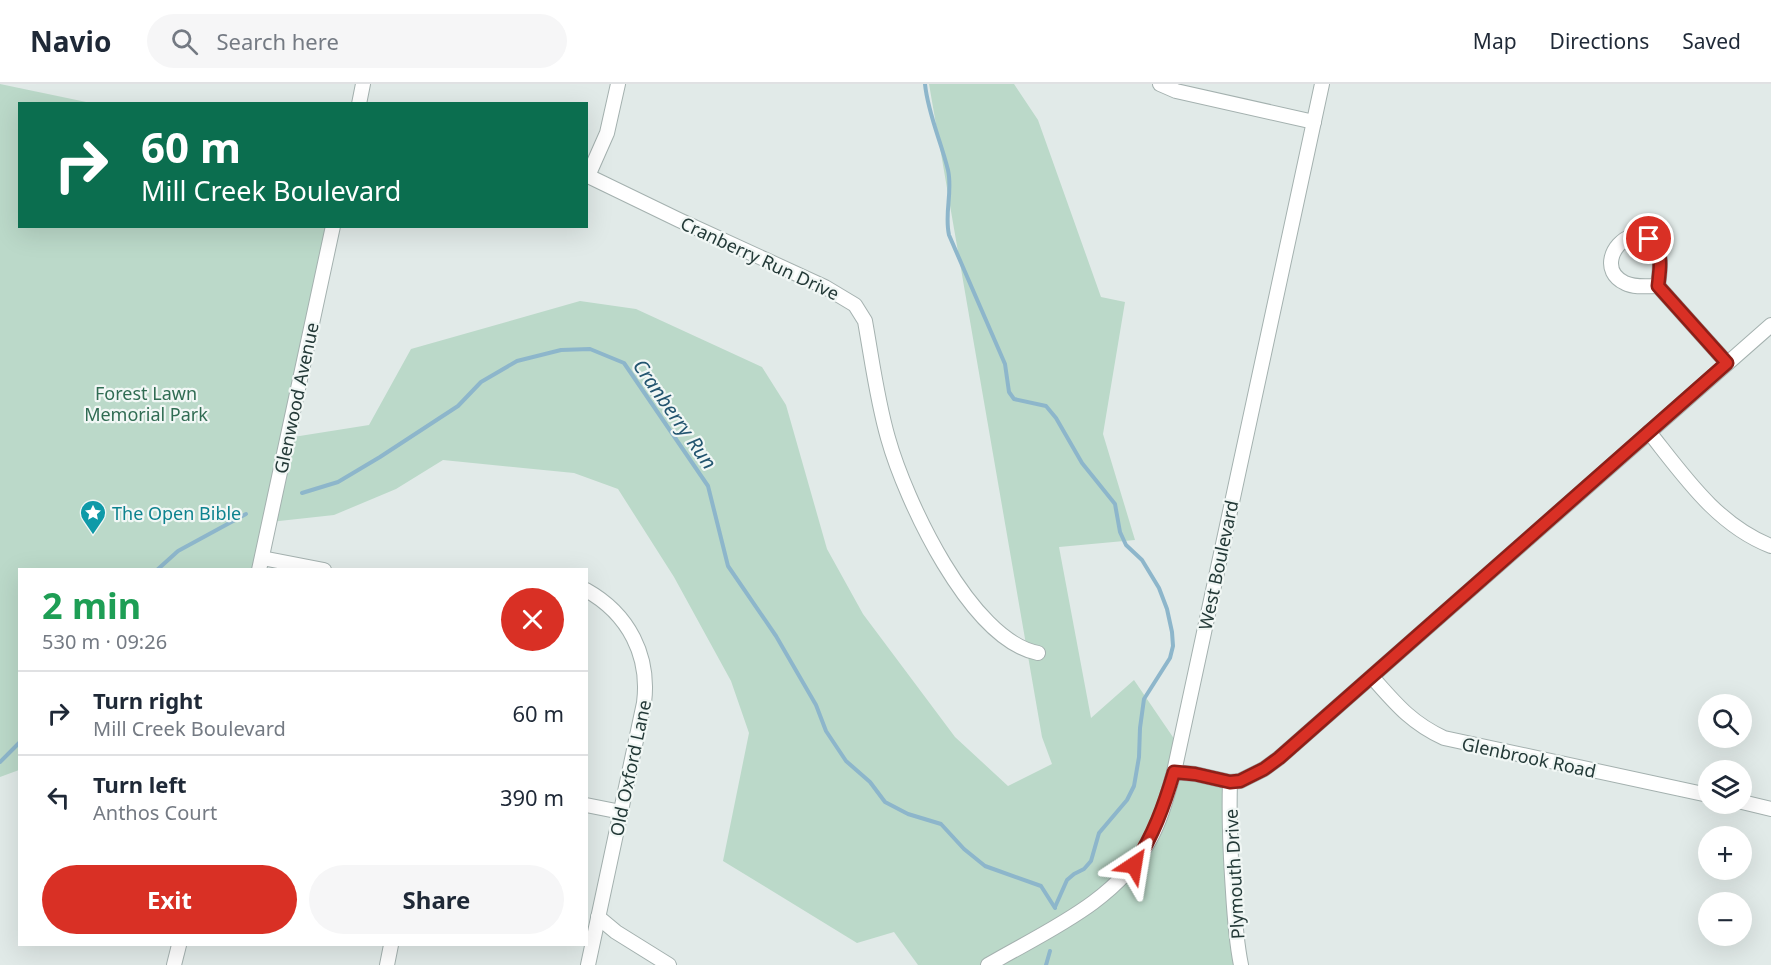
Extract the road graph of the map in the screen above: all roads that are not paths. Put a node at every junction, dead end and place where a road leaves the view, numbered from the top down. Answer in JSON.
{"nodes":[{"id":1,"x":363,"y":84,"type":"edge"},
{"id":2,"x":618,"y":84,"type":"edge"},
{"id":3,"x":1160,"y":84,"type":"edge"},
{"id":4,"x":1322,"y":84,"type":"edge"},
{"id":5,"x":359,"y":102,"type":"edge"},
{"id":6,"x":1314,"y":122,"type":"junction"},
{"id":7,"x":588,"y":174,"type":"edge"},
{"id":8,"x":588,"y":176,"type":"edge"},
{"id":9,"x":333,"y":228,"type":"edge"},
{"id":10,"x":1658,"y":286,"type":"dead end"},
{"id":11,"x":1771,"y":325,"type":"edge"},
{"id":12,"x":1727,"y":363,"type":"junction"},
{"id":13,"x":1648,"y":432,"type":"junction"},
{"id":14,"x":1771,"y":546,"type":"edge"},
{"id":15,"x":260,"y":564,"type":"edge"},
{"id":16,"x":303,"y":568,"type":"edge"},
{"id":17,"x":588,"y":591,"type":"edge"},
{"id":18,"x":1038,"y":653,"type":"dead end"},
{"id":19,"x":1372,"y":677,"type":"junction"},
{"id":20,"x":1174,"y":772,"type":"junction"},
{"id":21,"x":1230,"y":782,"type":"junction"},
{"id":22,"x":1698,"y":793,"type":"edge"},
{"id":23,"x":588,"y":804,"type":"edge"},
{"id":24,"x":1752,"y":804,"type":"edge"},
{"id":25,"x":1771,"y":808,"type":"edge"},
{"id":26,"x":621,"y":812,"type":"junction"},
{"id":27,"x":598,"y":917,"type":"junction"},
{"id":28,"x":178,"y":946,"type":"edge"},
{"id":29,"x":391,"y":946,"type":"edge"},
{"id":30,"x":174,"y":965,"type":"edge"},
{"id":31,"x":387,"y":965,"type":"edge"},
{"id":32,"x":588,"y":965,"type":"edge"},
{"id":33,"x":669,"y":965,"type":"edge"},
{"id":34,"x":988,"y":965,"type":"edge"},
{"id":35,"x":1241,"y":965,"type":"edge"}],
"edges":[{"from":1,"to":5,"type":"street"},
{"from":2,"to":7,"type":"street"},
{"from":3,"to":6,"type":"street"},
{"from":4,"to":6,"type":"street","name":"West Boulevard"},
{"from":6,"to":20,"type":"street","name":"West Boulevard"},
{"from":8,"to":18,"type":"street","name":"Cranberry Run Drive"},
{"from":9,"to":15,"type":"street","name":"Glenwood Avenue"},
{"from":10,"to":12,"type":"street"},
{"from":11,"to":12,"type":"street"},
{"from":12,"to":13,"type":"street"},
{"from":13,"to":14,"type":"street"},
{"from":13,"to":19,"type":"street"},
{"from":15,"to":16,"type":"street"},
{"from":17,"to":26,"type":"street","name":"Old Oxford Lane"},
{"from":19,"to":21,"type":"street"},
{"from":19,"to":22,"type":"street","name":"Glenbrook Road"},
{"from":20,"to":21,"type":"street"},
{"from":20,"to":34,"type":"street","name":"West Boulevard"},
{"from":21,"to":35,"type":"street","name":"Plymouth Drive"},
{"from":23,"to":26,"type":"street"},
{"from":24,"to":25,"type":"street"},
{"from":26,"to":27,"type":"street","name":"Old Oxford Lane"},
{"from":27,"to":32,"type":"street","name":"Old Oxford Lane"},
{"from":27,"to":33,"type":"street"},
{"from":28,"to":30,"type":"street"},
{"from":29,"to":31,"type":"street"}]}
